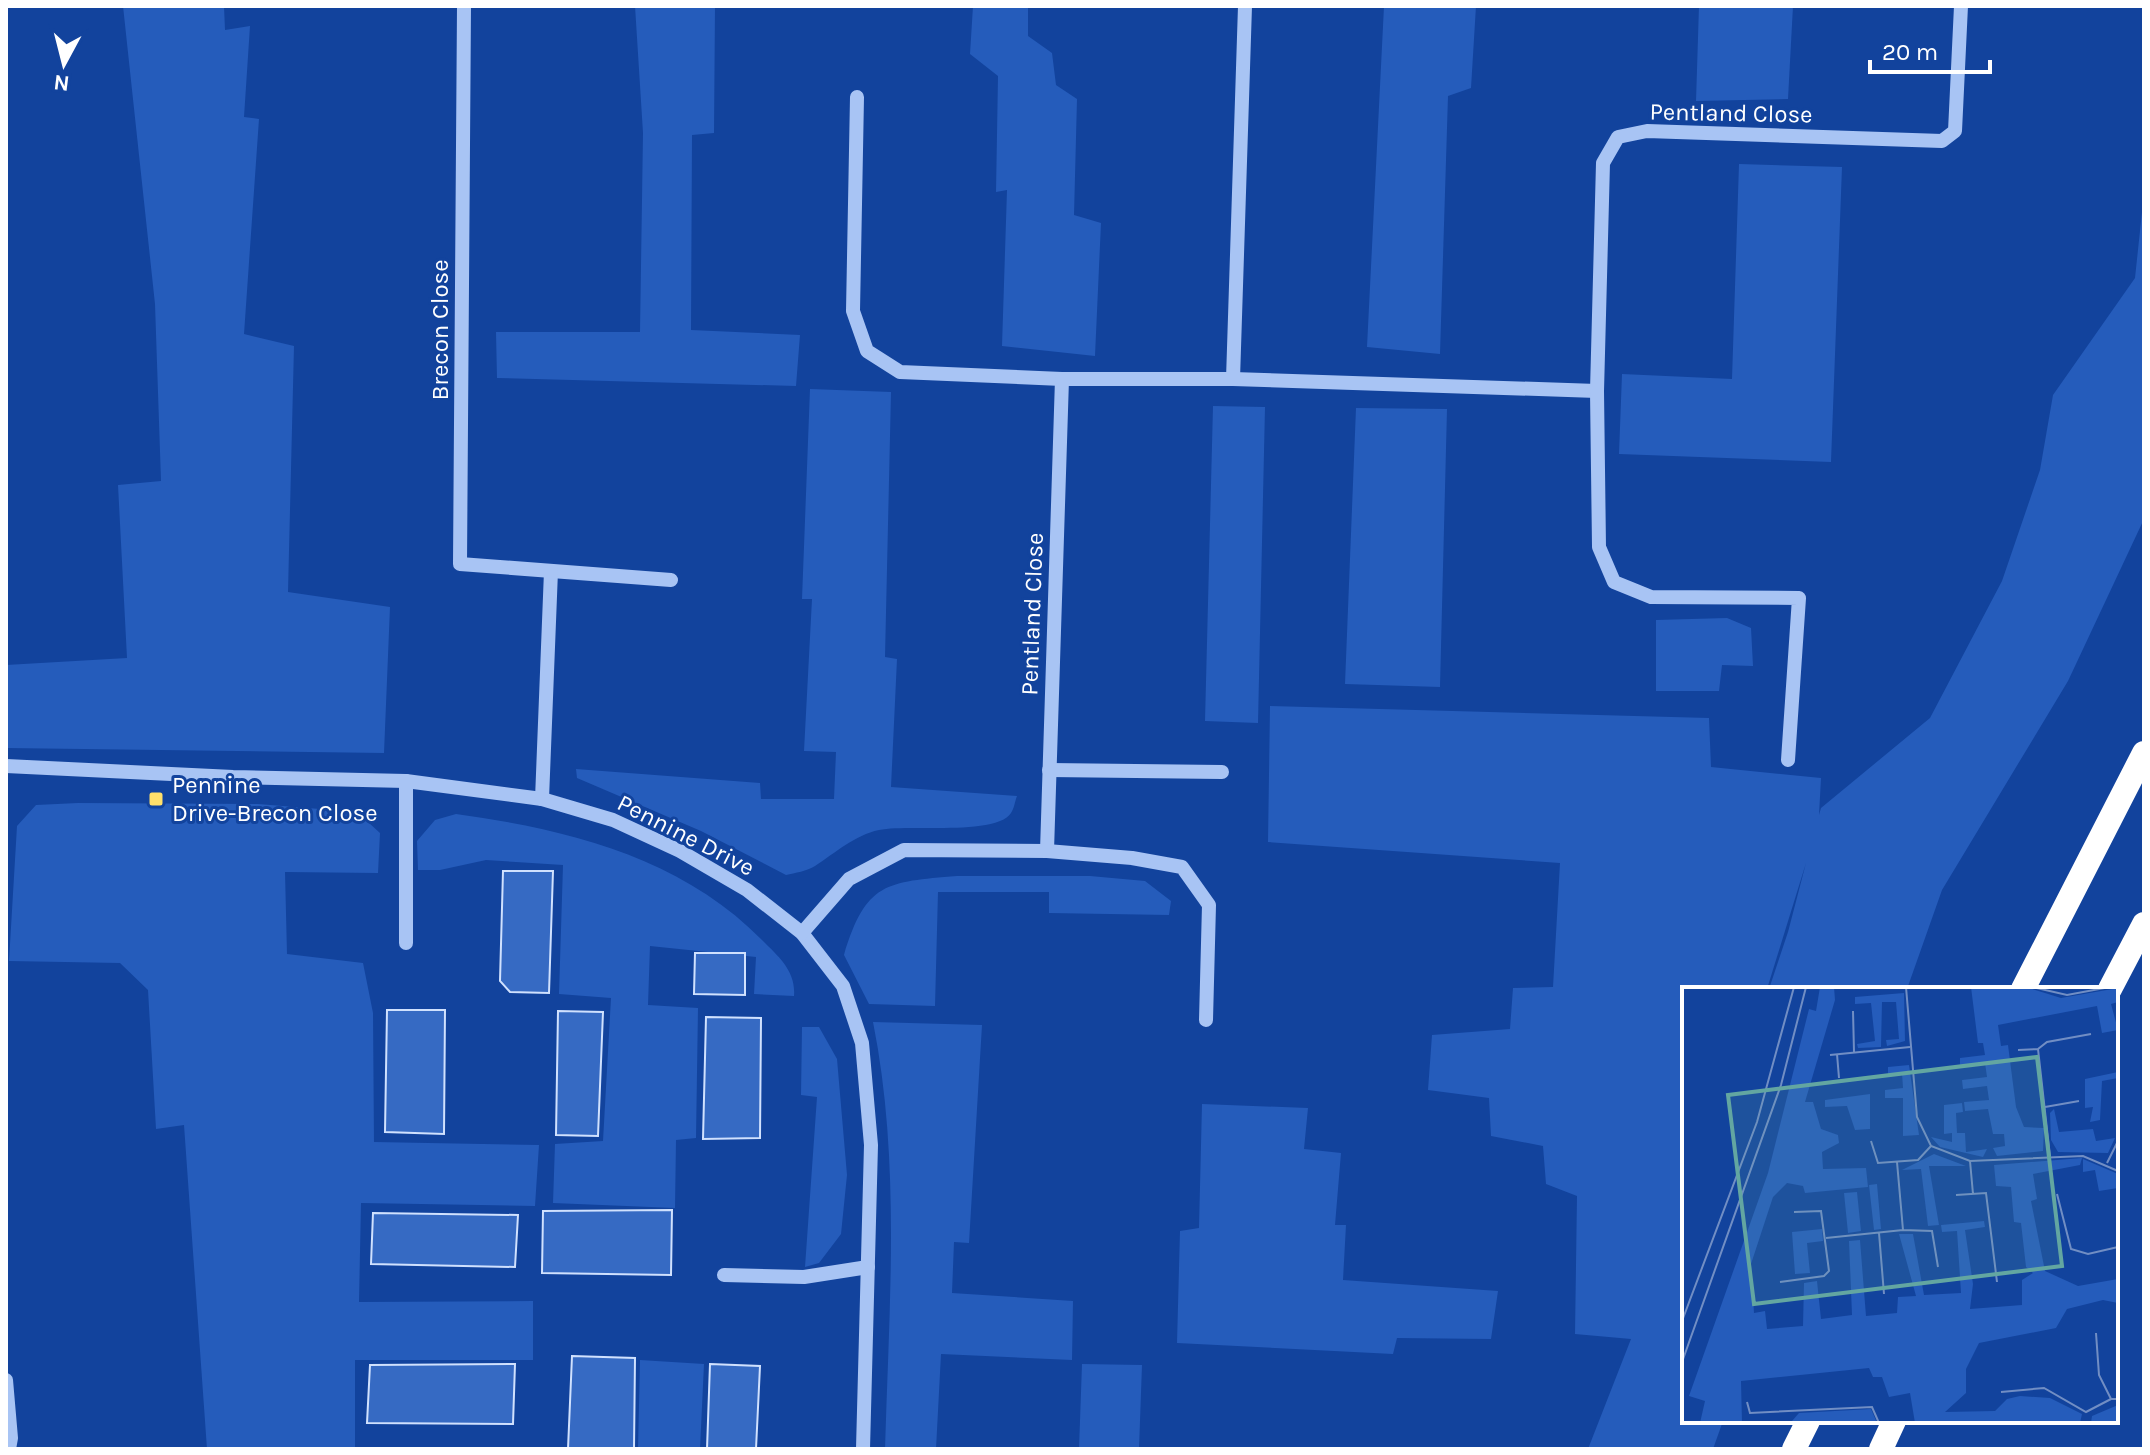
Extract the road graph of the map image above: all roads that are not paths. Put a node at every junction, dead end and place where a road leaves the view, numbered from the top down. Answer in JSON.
{"nodes":[{"id":1,"x":464,"y":6,"type":"edge"},
{"id":2,"x":1245,"y":6,"type":"edge"},
{"id":3,"x":1961,"y":6,"type":"edge"},
{"id":4,"x":857,"y":97,"type":"dead end"},
{"id":5,"x":1062,"y":379,"type":"junction"},
{"id":6,"x":1233,"y":379,"type":"junction"},
{"id":7,"x":1597,"y":391,"type":"junction"},
{"id":8,"x":551,"y":571,"type":"junction"},
{"id":9,"x":671,"y":580,"type":"dead end"},
{"id":10,"x":2144,"y":753,"type":"edge"},
{"id":11,"x":1788,"y":760,"type":"dead end"},
{"id":12,"x":6,"y":766,"type":"edge"},
{"id":13,"x":1049,"y":770,"type":"junction"},
{"id":14,"x":1222,"y":772,"type":"dead end"},
{"id":15,"x":406,"y":781,"type":"junction"},
{"id":16,"x":542,"y":799,"type":"junction"},
{"id":17,"x":1047,"y":851,"type":"junction"},
{"id":18,"x":2144,"y":924,"type":"edge"},
{"id":19,"x":802,"y":933,"type":"junction"},
{"id":20,"x":406,"y":943,"type":"dead end"},
{"id":21,"x":2024,"y":987,"type":"edge"},
{"id":22,"x":2111,"y":987,"type":"edge"},
{"id":23,"x":1206,"y":1020,"type":"dead end"},
{"id":24,"x":868,"y":1267,"type":"junction"},
{"id":25,"x":724,"y":1275,"type":"dead end"},
{"id":26,"x":6,"y":1380,"type":"edge"},
{"id":27,"x":1807,"y":1423,"type":"edge"},
{"id":28,"x":1893,"y":1423,"type":"edge"},
{"id":29,"x":9,"y":1449,"type":"edge"},
{"id":30,"x":863,"y":1449,"type":"edge"},
{"id":31,"x":1794,"y":1449,"type":"edge"},
{"id":32,"x":1881,"y":1449,"type":"edge"}],
"edges":[{"from":1,"to":8,"type":"street","name":"Brecon Close"},
{"from":2,"to":6,"type":"street"},
{"from":3,"to":7,"type":"street","name":"Pentland Close"},
{"from":4,"to":5,"type":"street"},
{"from":5,"to":6,"type":"street"},
{"from":5,"to":13,"type":"street","name":"Pentland Close"},
{"from":6,"to":7,"type":"street"},
{"from":7,"to":11,"type":"street","name":"Pentland Close"},
{"from":8,"to":9,"type":"street","name":"Brecon Close"},
{"from":8,"to":16,"type":"street"},
{"from":10,"to":21,"type":"highway"},
{"from":12,"to":15,"type":"street","name":"Pennine Drive"},
{"from":13,"to":14,"type":"street"},
{"from":13,"to":17,"type":"street","name":"Pentland Close"},
{"from":15,"to":16,"type":"street","name":"Pennine Drive"},
{"from":15,"to":20,"type":"street"},
{"from":16,"to":19,"type":"street","name":"Pennine Drive"},
{"from":17,"to":19,"type":"street"},
{"from":17,"to":23,"type":"street"},
{"from":18,"to":22,"type":"highway"},
{"from":19,"to":24,"type":"street","name":"Pennine Drive"},
{"from":24,"to":25,"type":"street"},
{"from":24,"to":30,"type":"street","name":"Pennine Drive"},
{"from":26,"to":29,"type":"street"},
{"from":27,"to":31,"type":"highway"},
{"from":28,"to":32,"type":"highway"}]}
